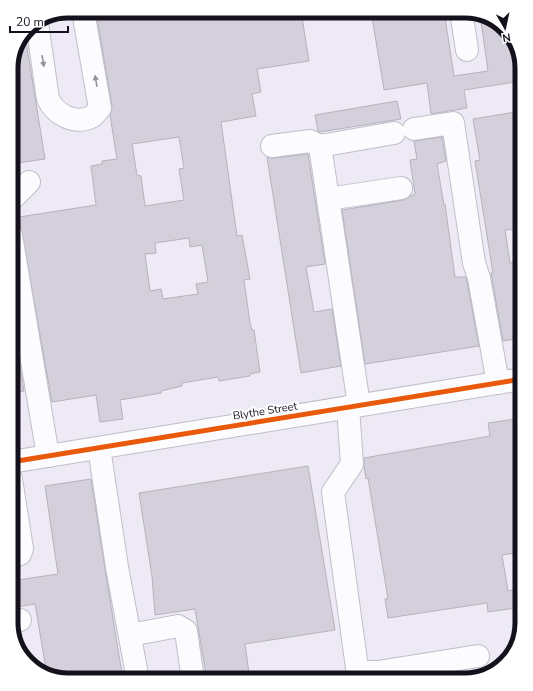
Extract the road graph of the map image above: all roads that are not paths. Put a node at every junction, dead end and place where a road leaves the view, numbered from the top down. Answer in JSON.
{"nodes":[{"id":1,"x":84,"y":18,"type":"edge"},
{"id":2,"x":462,"y":18,"type":"edge"},
{"id":3,"x":38,"y":28,"type":"edge"},
{"id":4,"x":467,"y":50,"type":"dead end"},
{"id":5,"x":272,"y":146,"type":"dead end"},
{"id":6,"x":320,"y":146,"type":"junction"},
{"id":7,"x":29,"y":182,"type":"dead end"},
{"id":8,"x":401,"y":188,"type":"dead end"},
{"id":9,"x":18,"y":193,"type":"edge"},
{"id":10,"x":328,"y":199,"type":"junction"},
{"id":11,"x":18,"y":276,"type":"edge"},
{"id":12,"x":515,"y":380,"type":"edge"},
{"id":13,"x":498,"y":383,"type":"junction"},
{"id":14,"x":354,"y":406,"type":"junction"},
{"id":15,"x":99,"y":448,"type":"junction"},
{"id":16,"x":48,"y":456,"type":"junction"},
{"id":17,"x":18,"y":461,"type":"edge"},
{"id":18,"x":130,"y":636,"type":"junction"},
{"id":19,"x":478,"y":656,"type":"dead end"},
{"id":20,"x":137,"y":673,"type":"edge"},
{"id":21,"x":192,"y":673,"type":"edge"}],
"edges":[{"from":3,"to":1,"type":"street","one_way":true},
{"from":2,"to":4,"type":"street"},
{"from":5,"to":6,"type":"street"},
{"from":6,"to":10,"type":"street"},
{"from":6,"to":13,"type":"street"},
{"from":7,"to":9,"type":"street"},
{"from":8,"to":10,"type":"street"},
{"from":10,"to":14,"type":"street"},
{"from":11,"to":16,"type":"street"},
{"from":12,"to":13,"type":"street","name":"Blythe Street"},
{"from":13,"to":14,"type":"street","name":"Blythe Street"},
{"from":14,"to":15,"type":"street","name":"Blythe Street"},
{"from":14,"to":19,"type":"street"},
{"from":15,"to":16,"type":"street","name":"Blythe Street"},
{"from":15,"to":18,"type":"street"},
{"from":16,"to":17,"type":"street","name":"Blythe Street"},
{"from":18,"to":20,"type":"street"},
{"from":18,"to":21,"type":"street"}]}
